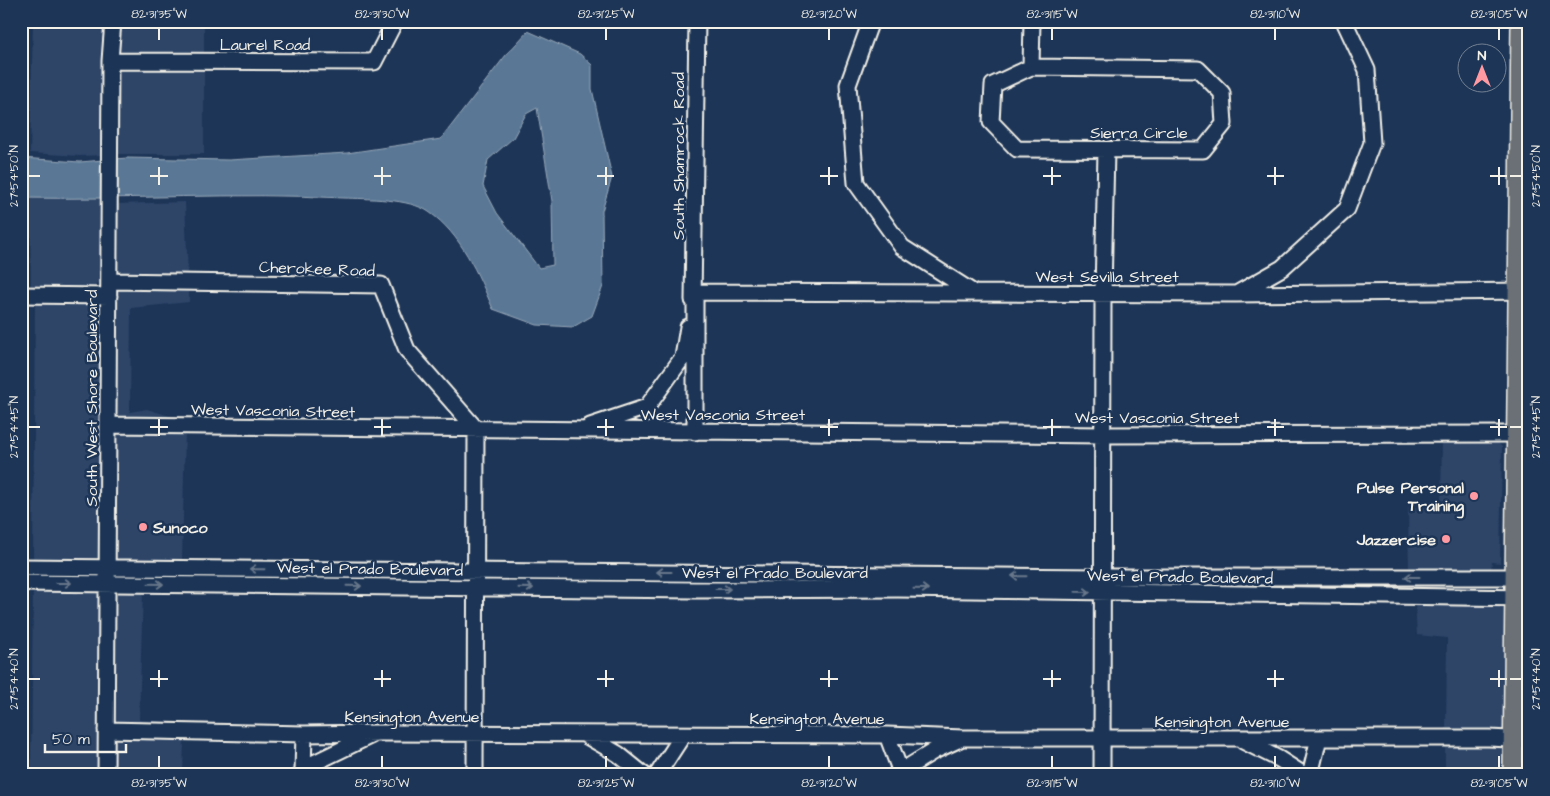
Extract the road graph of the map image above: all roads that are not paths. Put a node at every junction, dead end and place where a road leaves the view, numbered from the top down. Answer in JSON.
{"nodes":[{"id":1,"x":114,"y":21,"type":"edge"},
{"id":2,"x":395,"y":21,"type":"edge"},
{"id":3,"x":697,"y":21,"type":"edge"},
{"id":4,"x":871,"y":21,"type":"edge"},
{"id":5,"x":1032,"y":21,"type":"edge"},
{"id":6,"x":1344,"y":21,"type":"edge"},
{"id":7,"x":1521,"y":21,"type":"edge"},
{"id":8,"x":110,"y":61,"type":"junction"},
{"id":9,"x":1032,"y":67,"type":"junction"},
{"id":10,"x":1525,"y":139,"type":"edge"},
{"id":11,"x":1106,"y":150,"type":"junction"},
{"id":12,"x":109,"y":288,"type":"junction"},
{"id":13,"x":1524,"y":291,"type":"edge"},
{"id":14,"x":695,"y":292,"type":"junction"},
{"id":15,"x":974,"y":293,"type":"junction"},
{"id":16,"x":1104,"y":294,"type":"junction"},
{"id":17,"x":1236,"y":294,"type":"junction"},
{"id":18,"x":21,"y":295,"type":"edge"},
{"id":19,"x":108,"y":425,"type":"junction"},
{"id":20,"x":476,"y":429,"type":"junction"},
{"id":21,"x":1521,"y":430,"type":"edge"},
{"id":22,"x":577,"y":431,"type":"junction"},
{"id":23,"x":695,"y":432,"type":"junction"},
{"id":24,"x":1103,"y":435,"type":"junction"},
{"id":25,"x":21,"y":567,"type":"edge"},
{"id":26,"x":108,"y":567,"type":"junction"},
{"id":27,"x":694,"y":572,"type":"junction"},
{"id":28,"x":1278,"y":577,"type":"junction"},
{"id":29,"x":1448,"y":577,"type":"junction"},
{"id":30,"x":1521,"y":577,"type":"edge"},
{"id":31,"x":320,"y":578,"type":"junction"},
{"id":32,"x":477,"y":580,"type":"junction"},
{"id":33,"x":21,"y":582,"type":"edge"},
{"id":34,"x":898,"y":582,"type":"junction"},
{"id":35,"x":108,"y":583,"type":"junction"},
{"id":36,"x":1103,"y":585,"type":"junction"},
{"id":37,"x":695,"y":590,"type":"junction"},
{"id":38,"x":1277,"y":595,"type":"junction"},
{"id":39,"x":1447,"y":597,"type":"junction"},
{"id":40,"x":1521,"y":598,"type":"edge"},
{"id":41,"x":106,"y":730,"type":"junction"},
{"id":42,"x":378,"y":733,"type":"junction"},
{"id":43,"x":304,"y":734,"type":"junction"},
{"id":44,"x":476,"y":734,"type":"junction"},
{"id":45,"x":583,"y":734,"type":"junction"},
{"id":46,"x":683,"y":735,"type":"junction"},
{"id":47,"x":887,"y":735,"type":"junction"},
{"id":48,"x":963,"y":738,"type":"junction"},
{"id":49,"x":1102,"y":738,"type":"junction"},
{"id":50,"x":1319,"y":738,"type":"junction"},
{"id":51,"x":1240,"y":739,"type":"junction"},
{"id":52,"x":1521,"y":740,"type":"edge"},
{"id":53,"x":898,"y":772,"type":"edge"},
{"id":54,"x":302,"y":773,"type":"edge"},
{"id":55,"x":106,"y":775,"type":"edge"},
{"id":56,"x":475,"y":775,"type":"edge"},
{"id":57,"x":644,"y":775,"type":"edge"},
{"id":58,"x":656,"y":775,"type":"edge"},
{"id":59,"x":1102,"y":775,"type":"edge"},
{"id":60,"x":1304,"y":775,"type":"edge"},
{"id":61,"x":1310,"y":775,"type":"edge"},
{"id":62,"x":1513,"y":775,"type":"edge"}],
"edges":[{"from":1,"to":8,"type":"street","name":"South West Shore Boulevard"},
{"from":2,"to":8,"type":"street","name":"Laurel Road"},
{"from":3,"to":14,"type":"street","name":"South Shamrock Road"},
{"from":4,"to":15,"type":"street"},
{"from":5,"to":9,"type":"street"},
{"from":6,"to":17,"type":"street"},
{"from":7,"to":10,"type":"main road"},
{"from":8,"to":12,"type":"street","name":"South West Shore Boulevard"},
{"from":9,"to":11,"type":"street","name":"Sierra Circle"},
{"from":9,"to":11,"type":"street","name":"Sierra Circle"},
{"from":10,"to":13,"type":"main road"},
{"from":11,"to":16,"type":"street"},
{"from":12,"to":18,"type":"street"},
{"from":12,"to":19,"type":"street","name":"South West Shore Boulevard"},
{"from":12,"to":20,"type":"street","name":"Cherokee Road"},
{"from":13,"to":17,"type":"street","name":"West Sevilla Street"},
{"from":13,"to":21,"type":"main road"},
{"from":14,"to":15,"type":"street","name":"West Sevilla Street"},
{"from":14,"to":22,"type":"street","name":"South Shamrock Road"},
{"from":14,"to":23,"type":"street","name":"South Shamrock Road"},
{"from":15,"to":16,"type":"street","name":"West Sevilla Street"},
{"from":16,"to":17,"type":"street","name":"West Sevilla Street"},
{"from":16,"to":24,"type":"street"},
{"from":19,"to":20,"type":"street","name":"West Vasconia Street"},
{"from":19,"to":26,"type":"street","name":"South West Shore Boulevard"},
{"from":20,"to":22,"type":"street","name":"West Vasconia Street"},
{"from":20,"to":32,"type":"street"},
{"from":21,"to":24,"type":"street","name":"West Vasconia Street"},
{"from":21,"to":30,"type":"main road"},
{"from":22,"to":23,"type":"street","name":"West Vasconia Street"},
{"from":23,"to":24,"type":"street","name":"West Vasconia Street"},
{"from":24,"to":36,"type":"street"},
{"from":25,"to":26,"type":"street","name":"West el Prado Boulevard"},
{"from":31,"to":26,"type":"street","name":"West el Prado Boulevard","one_way":true},
{"from":26,"to":35,"type":"street","name":"South West Shore Boulevard"},
{"from":27,"to":32,"type":"street","name":"West el Prado Boulevard","one_way":true},
{"from":27,"to":34,"type":"street","name":"West el Prado Boulevard"},
{"from":27,"to":37,"type":"street"},
{"from":29,"to":28,"type":"street","name":"West el Prado Boulevard","one_way":true},
{"from":28,"to":36,"type":"street","name":"West el Prado Boulevard"},
{"from":28,"to":38,"type":"street"},
{"from":29,"to":30,"type":"street","name":"West el Prado Boulevard"},
{"from":29,"to":39,"type":"street"},
{"from":30,"to":40,"type":"main road"},
{"from":31,"to":32,"type":"street","name":"West el Prado Boulevard"},
{"from":35,"to":31,"type":"street","name":"West el Prado Boulevard","one_way":true},
{"from":32,"to":37,"type":"street","name":"West el Prado Boulevard","one_way":true},
{"from":32,"to":44,"type":"street"},
{"from":33,"to":35,"type":"street","name":"West el Prado Boulevard","one_way":true},
{"from":34,"to":36,"type":"street","name":"West el Prado Boulevard"},
{"from":37,"to":34,"type":"street","name":"West el Prado Boulevard","one_way":true},
{"from":35,"to":41,"type":"street","name":"South West Shore Boulevard"},
{"from":36,"to":38,"type":"street","name":"West el Prado Boulevard"},
{"from":36,"to":49,"type":"street"},
{"from":38,"to":39,"type":"street","name":"West el Prado Boulevard"},
{"from":39,"to":40,"type":"street","name":"West el Prado Boulevard"},
{"from":40,"to":52,"type":"main road"},
{"from":41,"to":43,"type":"street","name":"Kensington Avenue"},
{"from":41,"to":55,"type":"street","name":"South West Shore Boulevard"},
{"from":42,"to":43,"type":"street","name":"Kensington Avenue"},
{"from":42,"to":44,"type":"street","name":"Kensington Avenue"},
{"from":42,"to":54,"type":"street"},
{"from":43,"to":54,"type":"street"},
{"from":44,"to":45,"type":"street","name":"Kensington Avenue"},
{"from":44,"to":56,"type":"street"},
{"from":45,"to":46,"type":"street","name":"Kensington Avenue"},
{"from":45,"to":57,"type":"street"},
{"from":46,"to":47,"type":"street","name":"Kensington Avenue"},
{"from":46,"to":58,"type":"street"},
{"from":47,"to":48,"type":"street","name":"Kensington Avenue"},
{"from":47,"to":53,"type":"street"},
{"from":48,"to":49,"type":"street","name":"Kensington Avenue"},
{"from":48,"to":53,"type":"street"},
{"from":49,"to":51,"type":"street","name":"Kensington Avenue"},
{"from":49,"to":59,"type":"street"},
{"from":50,"to":51,"type":"street","name":"Kensington Avenue"},
{"from":50,"to":52,"type":"street","name":"Kensington Avenue"},
{"from":50,"to":61,"type":"street"},
{"from":51,"to":60,"type":"street"},
{"from":52,"to":62,"type":"main road"}]}
